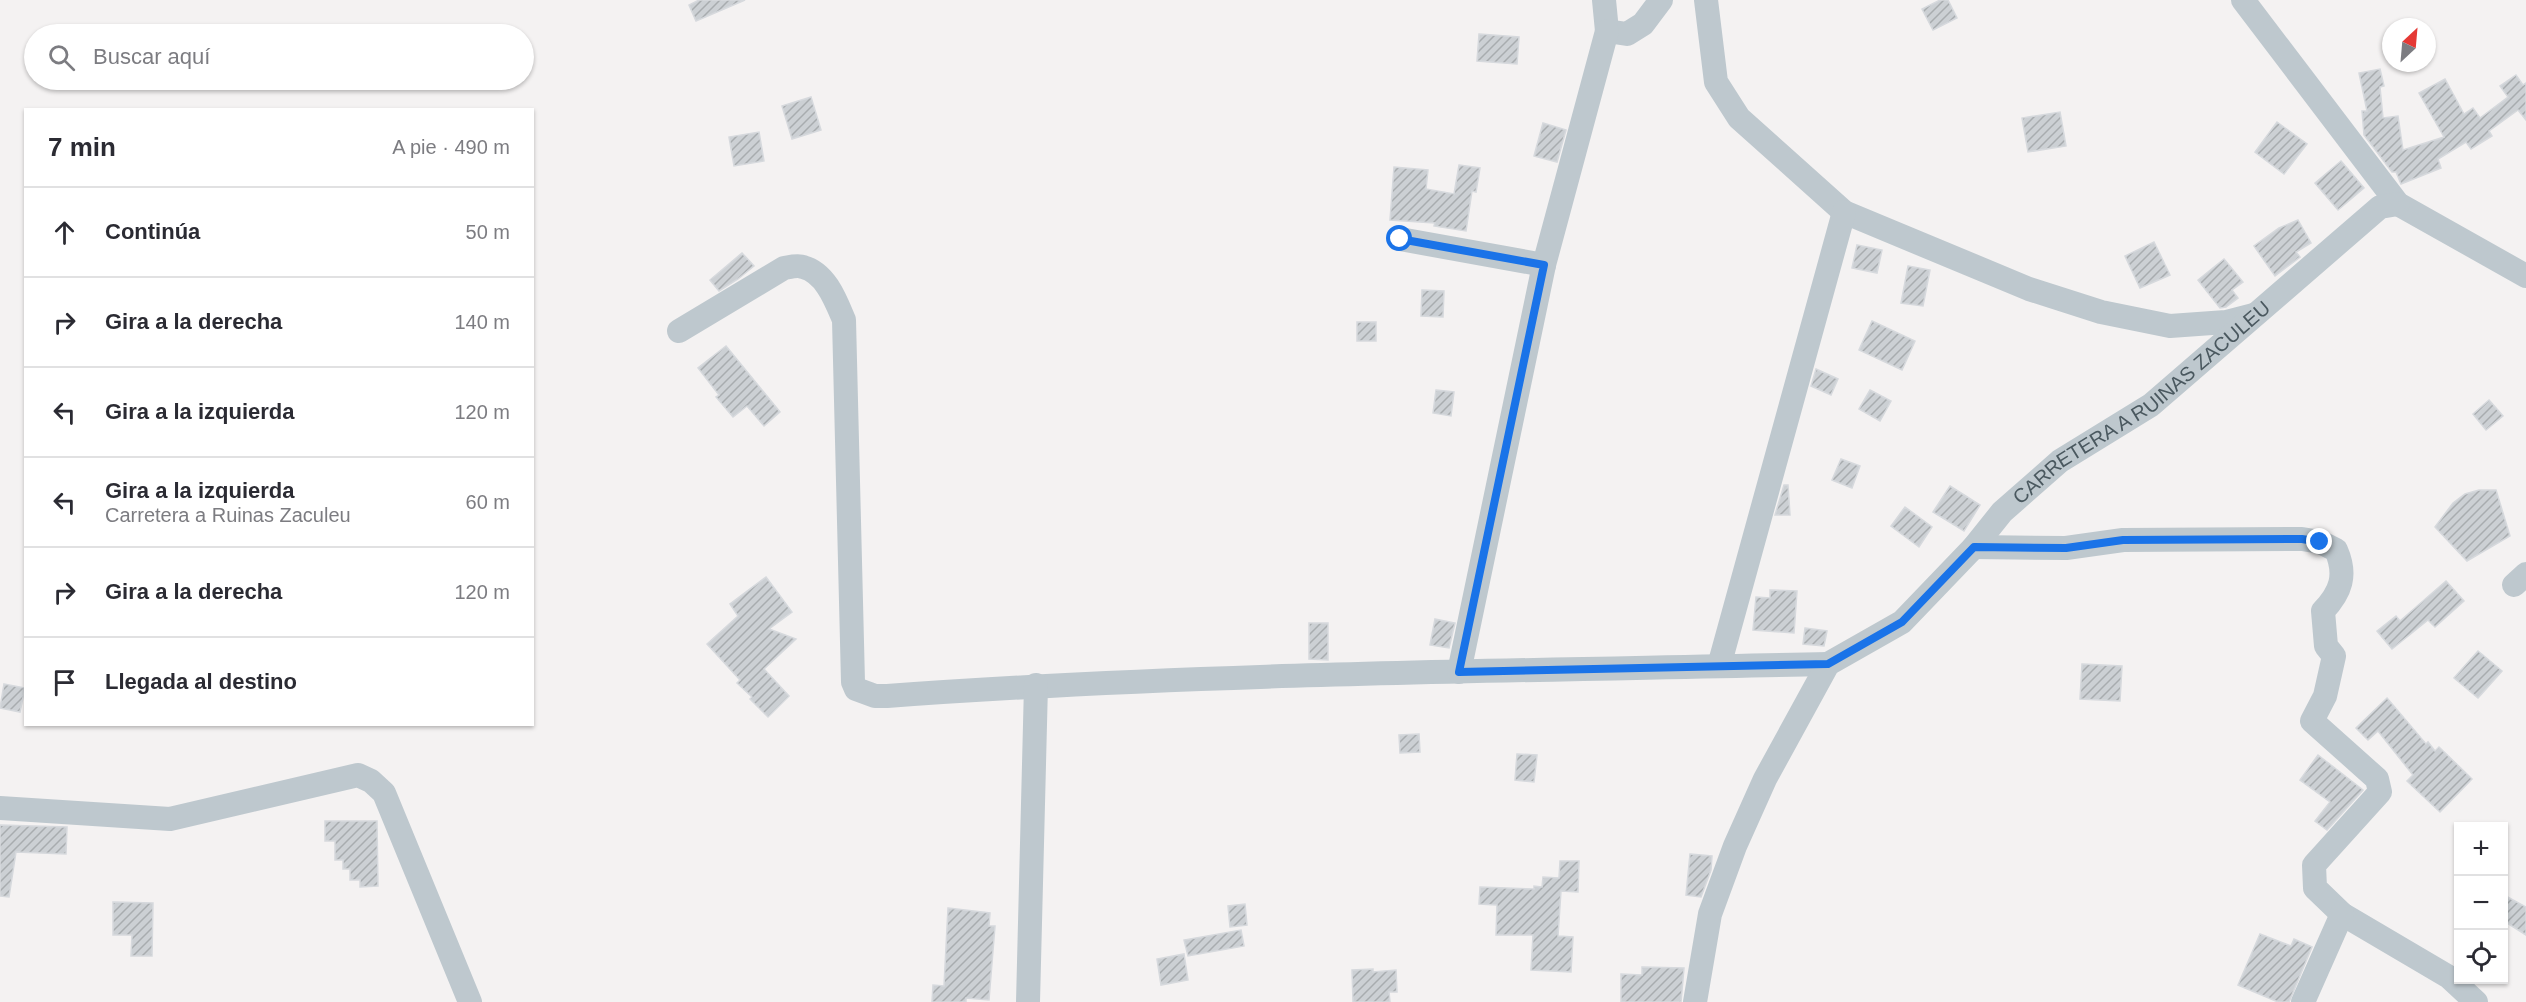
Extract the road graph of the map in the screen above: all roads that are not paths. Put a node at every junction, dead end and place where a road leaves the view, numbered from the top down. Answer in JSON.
{"nodes":[{"id":1,"x":1604,"y":0,"type":"edge"},
{"id":2,"x":1661,"y":0,"type":"edge"},
{"id":3,"x":1706,"y":0,"type":"edge"},
{"id":4,"x":2243,"y":0,"type":"edge"},
{"id":5,"x":1607,"y":31,"type":"junction"},
{"id":6,"x":2398,"y":204,"type":"junction"},
{"id":7,"x":1844,"y":212,"type":"junction"},
{"id":8,"x":1400,"y":239,"type":"dead end"},
{"id":9,"x":1544,"y":265,"type":"junction"},
{"id":10,"x":2526,"y":276,"type":"edge"},
{"id":11,"x":2258,"y":313,"type":"junction"},
{"id":12,"x":679,"y":331,"type":"dead end"},
{"id":13,"x":1974,"y":547,"type":"junction"},
{"id":14,"x":1828,"y":664,"type":"junction"},
{"id":15,"x":1719,"y":666,"type":"junction"},
{"id":16,"x":1459,"y":672,"type":"junction"},
{"id":17,"x":1036,"y":685,"type":"junction"},
{"id":18,"x":0,"y":808,"type":"edge"},
{"id":19,"x":2342,"y":914,"type":"junction"},
{"id":20,"x":470,"y":1002,"type":"edge"},
{"id":21,"x":1028,"y":1002,"type":"edge"},
{"id":22,"x":1695,"y":1002,"type":"edge"},
{"id":23,"x":2303,"y":1002,"type":"edge"},
{"id":24,"x":2476,"y":1002,"type":"edge"}],
"edges":[{"from":1,"to":5,"type":"street"},
{"from":2,"to":5,"type":"street"},
{"from":3,"to":7,"type":"street","name":"CARRETERA A RUINAS ZACULEU"},
{"from":4,"to":6,"type":"street"},
{"from":5,"to":9,"type":"street"},
{"from":6,"to":10,"type":"street"},
{"from":6,"to":11,"type":"street"},
{"from":7,"to":11,"type":"street","name":"CARRETERA A RUINAS ZACULEU"},
{"from":7,"to":15,"type":"street"},
{"from":8,"to":9,"type":"street"},
{"from":9,"to":16,"type":"street"},
{"from":11,"to":13,"type":"street","name":"CARRETERA A RUINAS ZACULEU"},
{"from":12,"to":17,"type":"street"},
{"from":13,"to":14,"type":"street","name":"CARRETERA A RUINAS ZACULEU"},
{"from":13,"to":19,"type":"street"},
{"from":14,"to":15,"type":"street"},
{"from":14,"to":22,"type":"street"},
{"from":15,"to":16,"type":"street"},
{"from":16,"to":17,"type":"street"},
{"from":17,"to":21,"type":"street"},
{"from":18,"to":20,"type":"street"},
{"from":19,"to":23,"type":"street"},
{"from":19,"to":24,"type":"street"}]}
